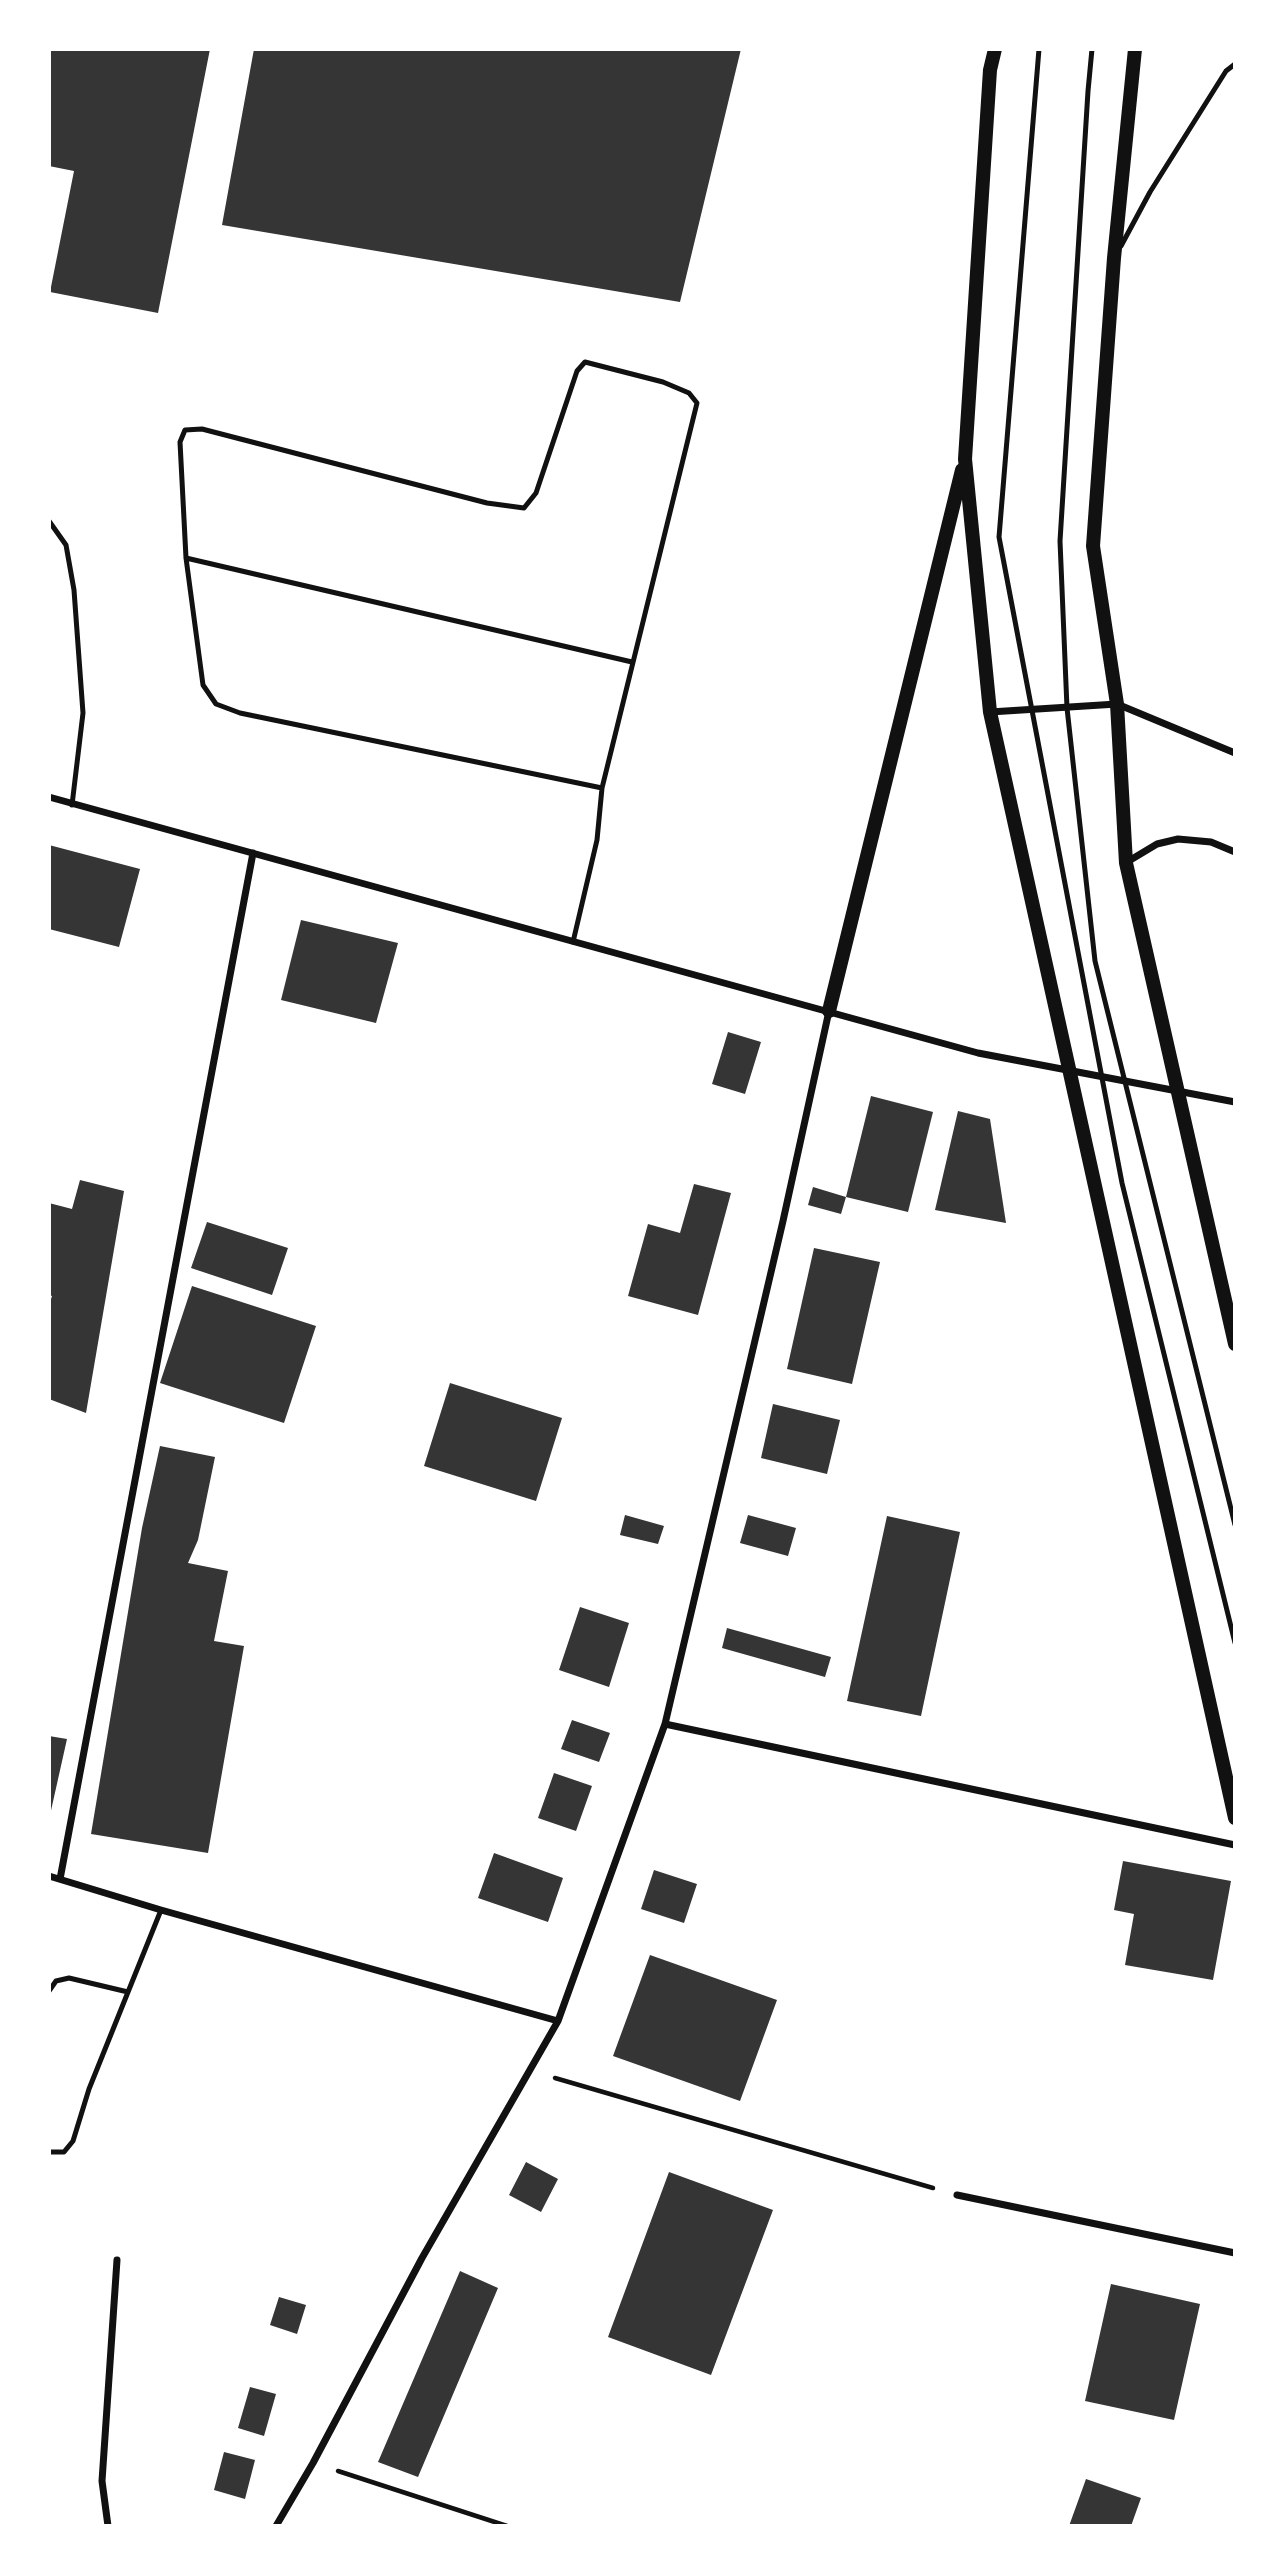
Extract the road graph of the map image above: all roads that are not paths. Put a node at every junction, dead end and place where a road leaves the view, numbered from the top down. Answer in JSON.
{"nodes":[{"id":1,"x":995,"y":49,"type":"edge"},
{"id":2,"x":1039,"y":49,"type":"edge"},
{"id":3,"x":1092,"y":49,"type":"edge"},
{"id":4,"x":1135,"y":49,"type":"edge"},
{"id":5,"x":1235,"y":64,"type":"edge"},
{"id":6,"x":1114,"y":258,"type":"junction"},
{"id":7,"x":965,"y":458,"type":"junction"},
{"id":8,"x":49,"y":521,"type":"edge"},
{"id":9,"x":186,"y":558,"type":"junction"},
{"id":10,"x":632,"y":662,"type":"junction"},
{"id":11,"x":1117,"y":704,"type":"junction"},
{"id":12,"x":1066,"y":708,"type":"junction"},
{"id":13,"x":1034,"y":710,"type":"junction"},
{"id":14,"x":990,"y":712,"type":"junction"},
{"id":15,"x":1235,"y":753,"type":"edge"},
{"id":16,"x":602,"y":788,"type":"junction"},
{"id":17,"x":49,"y":797,"type":"edge"},
{"id":18,"x":72,"y":805,"type":"junction"},
{"id":19,"x":1235,"y":852,"type":"edge"},
{"id":20,"x":253,"y":853,"type":"junction"},
{"id":21,"x":1126,"y":863,"type":"junction"},
{"id":22,"x":573,"y":942,"type":"junction"},
{"id":23,"x":829,"y":1011,"type":"junction"},
{"id":24,"x":1235,"y":1102,"type":"edge"},
{"id":25,"x":1235,"y":1344,"type":"edge"},
{"id":26,"x":1235,"y":1525,"type":"edge"},
{"id":27,"x":1235,"y":1643,"type":"edge"},
{"id":28,"x":665,"y":1724,"type":"junction"},
{"id":29,"x":1235,"y":1818,"type":"edge"},
{"id":30,"x":1235,"y":1845,"type":"edge"},
{"id":31,"x":49,"y":1876,"type":"edge"},
{"id":32,"x":60,"y":1879,"type":"junction"},
{"id":33,"x":161,"y":1910,"type":"junction"},
{"id":34,"x":49,"y":1991,"type":"edge"},
{"id":35,"x":128,"y":1992,"type":"junction"},
{"id":36,"x":558,"y":2021,"type":"junction"},
{"id":37,"x":49,"y":2152,"type":"edge"},
{"id":38,"x":957,"y":2195,"type":"road end"},
{"id":39,"x":1235,"y":2253,"type":"edge"},
{"id":40,"x":117,"y":2260,"type":"dead end"},
{"id":41,"x":108,"y":2526,"type":"edge"},
{"id":42,"x":276,"y":2526,"type":"edge"}],
"edges":[{"from":1,"to":7,"type":"main road"},
{"from":2,"to":13,"type":"lane"},
{"from":3,"to":12,"type":"lane"},
{"from":4,"to":6,"type":"main road"},
{"from":5,"to":6,"type":"lane"},
{"from":6,"to":11,"type":"main road"},
{"from":7,"to":14,"type":"main road"},
{"from":7,"to":23,"type":"main road"},
{"from":8,"to":18,"type":"lane"},
{"from":9,"to":10,"type":"lane"},
{"from":9,"to":10,"type":"lane"},
{"from":9,"to":16,"type":"lane"},
{"from":10,"to":16,"type":"lane"},
{"from":11,"to":12,"type":"street"},
{"from":11,"to":15,"type":"street"},
{"from":11,"to":21,"type":"main road"},
{"from":12,"to":13,"type":"street"},
{"from":12,"to":26,"type":"lane"},
{"from":13,"to":14,"type":"street"},
{"from":13,"to":27,"type":"lane"},
{"from":14,"to":29,"type":"main road"},
{"from":16,"to":22,"type":"lane"},
{"from":17,"to":18,"type":"street"},
{"from":18,"to":20,"type":"street"},
{"from":19,"to":21,"type":"street"},
{"from":20,"to":22,"type":"street"},
{"from":20,"to":32,"type":"street"},
{"from":21,"to":25,"type":"main road"},
{"from":22,"to":23,"type":"street"},
{"from":23,"to":24,"type":"street"},
{"from":23,"to":28,"type":"street"},
{"from":28,"to":30,"type":"street"},
{"from":28,"to":36,"type":"street"},
{"from":31,"to":32,"type":"street"},
{"from":32,"to":33,"type":"street"},
{"from":33,"to":35,"type":"lane"},
{"from":33,"to":36,"type":"street"},
{"from":34,"to":35,"type":"lane"},
{"from":35,"to":37,"type":"lane"},
{"from":36,"to":42,"type":"street"},
{"from":38,"to":39,"type":"street"},
{"from":40,"to":41,"type":"street"}]}
